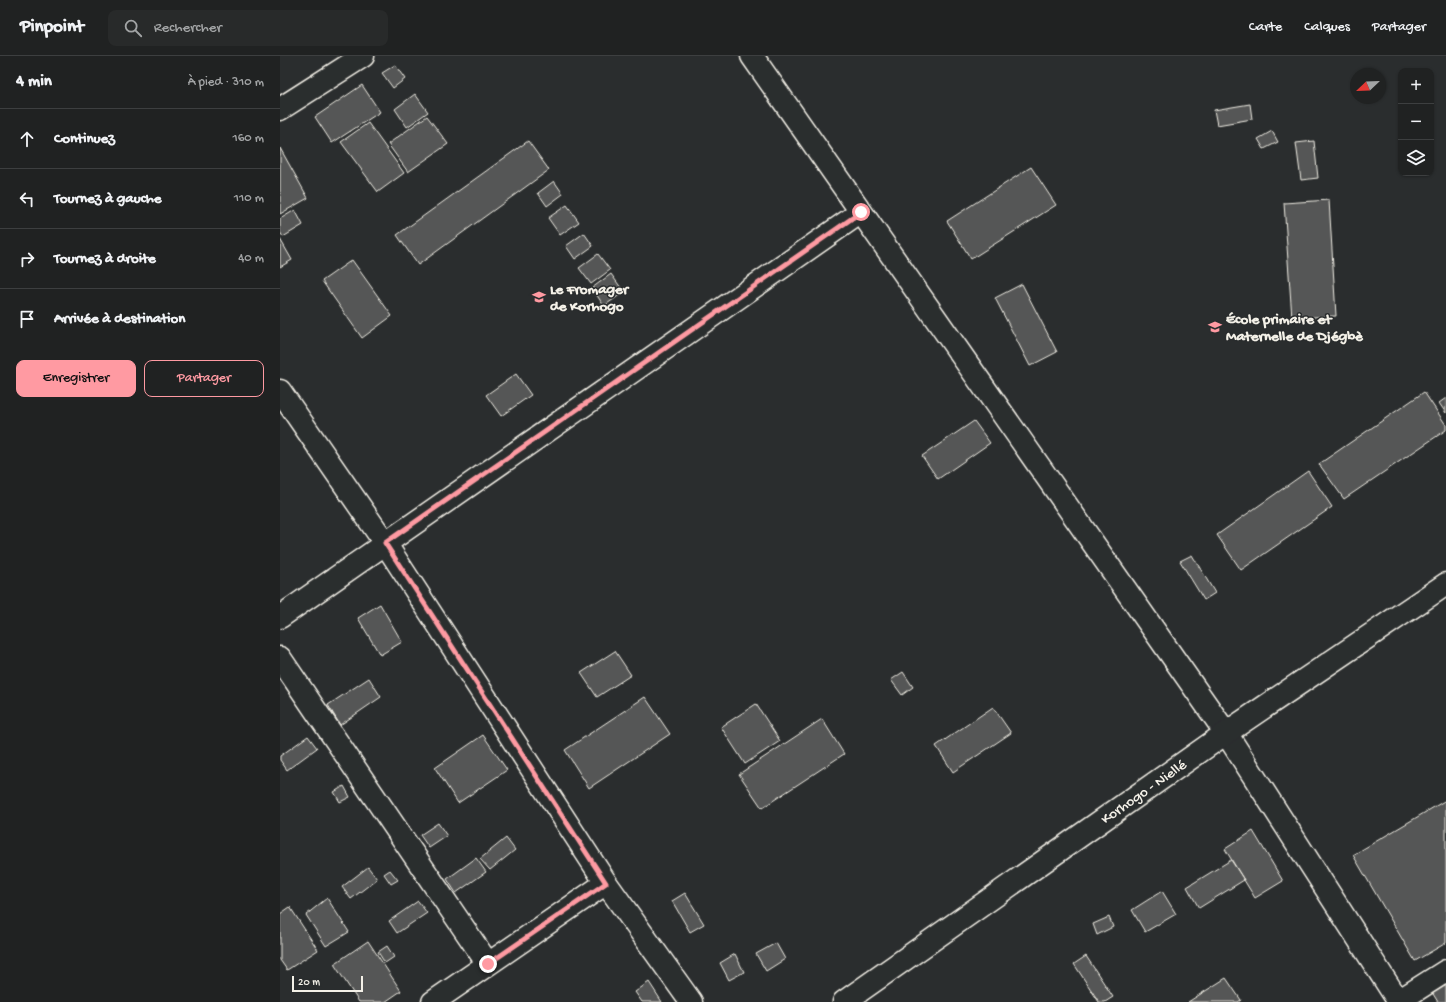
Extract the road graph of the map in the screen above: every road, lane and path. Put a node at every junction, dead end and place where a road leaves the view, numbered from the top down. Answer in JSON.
{"nodes":[{"id":1,"x":363,"y":56,"type":"edge"},
{"id":2,"x":752,"y":56,"type":"edge"},
{"id":3,"x":280,"y":110,"type":"edge"},
{"id":4,"x":861,"y":212,"type":"junction"},
{"id":5,"x":280,"y":391,"type":"edge"},
{"id":6,"x":385,"y":543,"type":"junction"},
{"id":7,"x":1446,"y":584,"type":"edge"},
{"id":8,"x":280,"y":617,"type":"edge"},
{"id":9,"x":280,"y":658,"type":"edge"},
{"id":10,"x":1226,"y":733,"type":"junction"},
{"id":11,"x":606,"y":883,"type":"junction"},
{"id":12,"x":488,"y":964,"type":"junction"},
{"id":13,"x":1446,"y":971,"type":"edge"},
{"id":14,"x":434,"y":1002,"type":"edge"},
{"id":15,"x":690,"y":1002,"type":"edge"},
{"id":16,"x":844,"y":1002,"type":"edge"},
{"id":17,"x":1398,"y":1002,"type":"edge"}],
"edges":[{"from":1,"to":3,"type":"street"},
{"from":2,"to":4,"type":"street"},
{"from":4,"to":6,"type":"street"},
{"from":4,"to":10,"type":"street"},
{"from":5,"to":6,"type":"street"},
{"from":6,"to":8,"type":"street"},
{"from":6,"to":11,"type":"street"},
{"from":7,"to":10,"type":"street","name":"Korhogo - Niellé"},
{"from":9,"to":12,"type":"street"},
{"from":10,"to":16,"type":"street","name":"Korhogo - Niellé"},
{"from":10,"to":17,"type":"street"},
{"from":11,"to":12,"type":"street"},
{"from":11,"to":15,"type":"street"},
{"from":12,"to":14,"type":"street"},
{"from":13,"to":17,"type":"street"}]}
